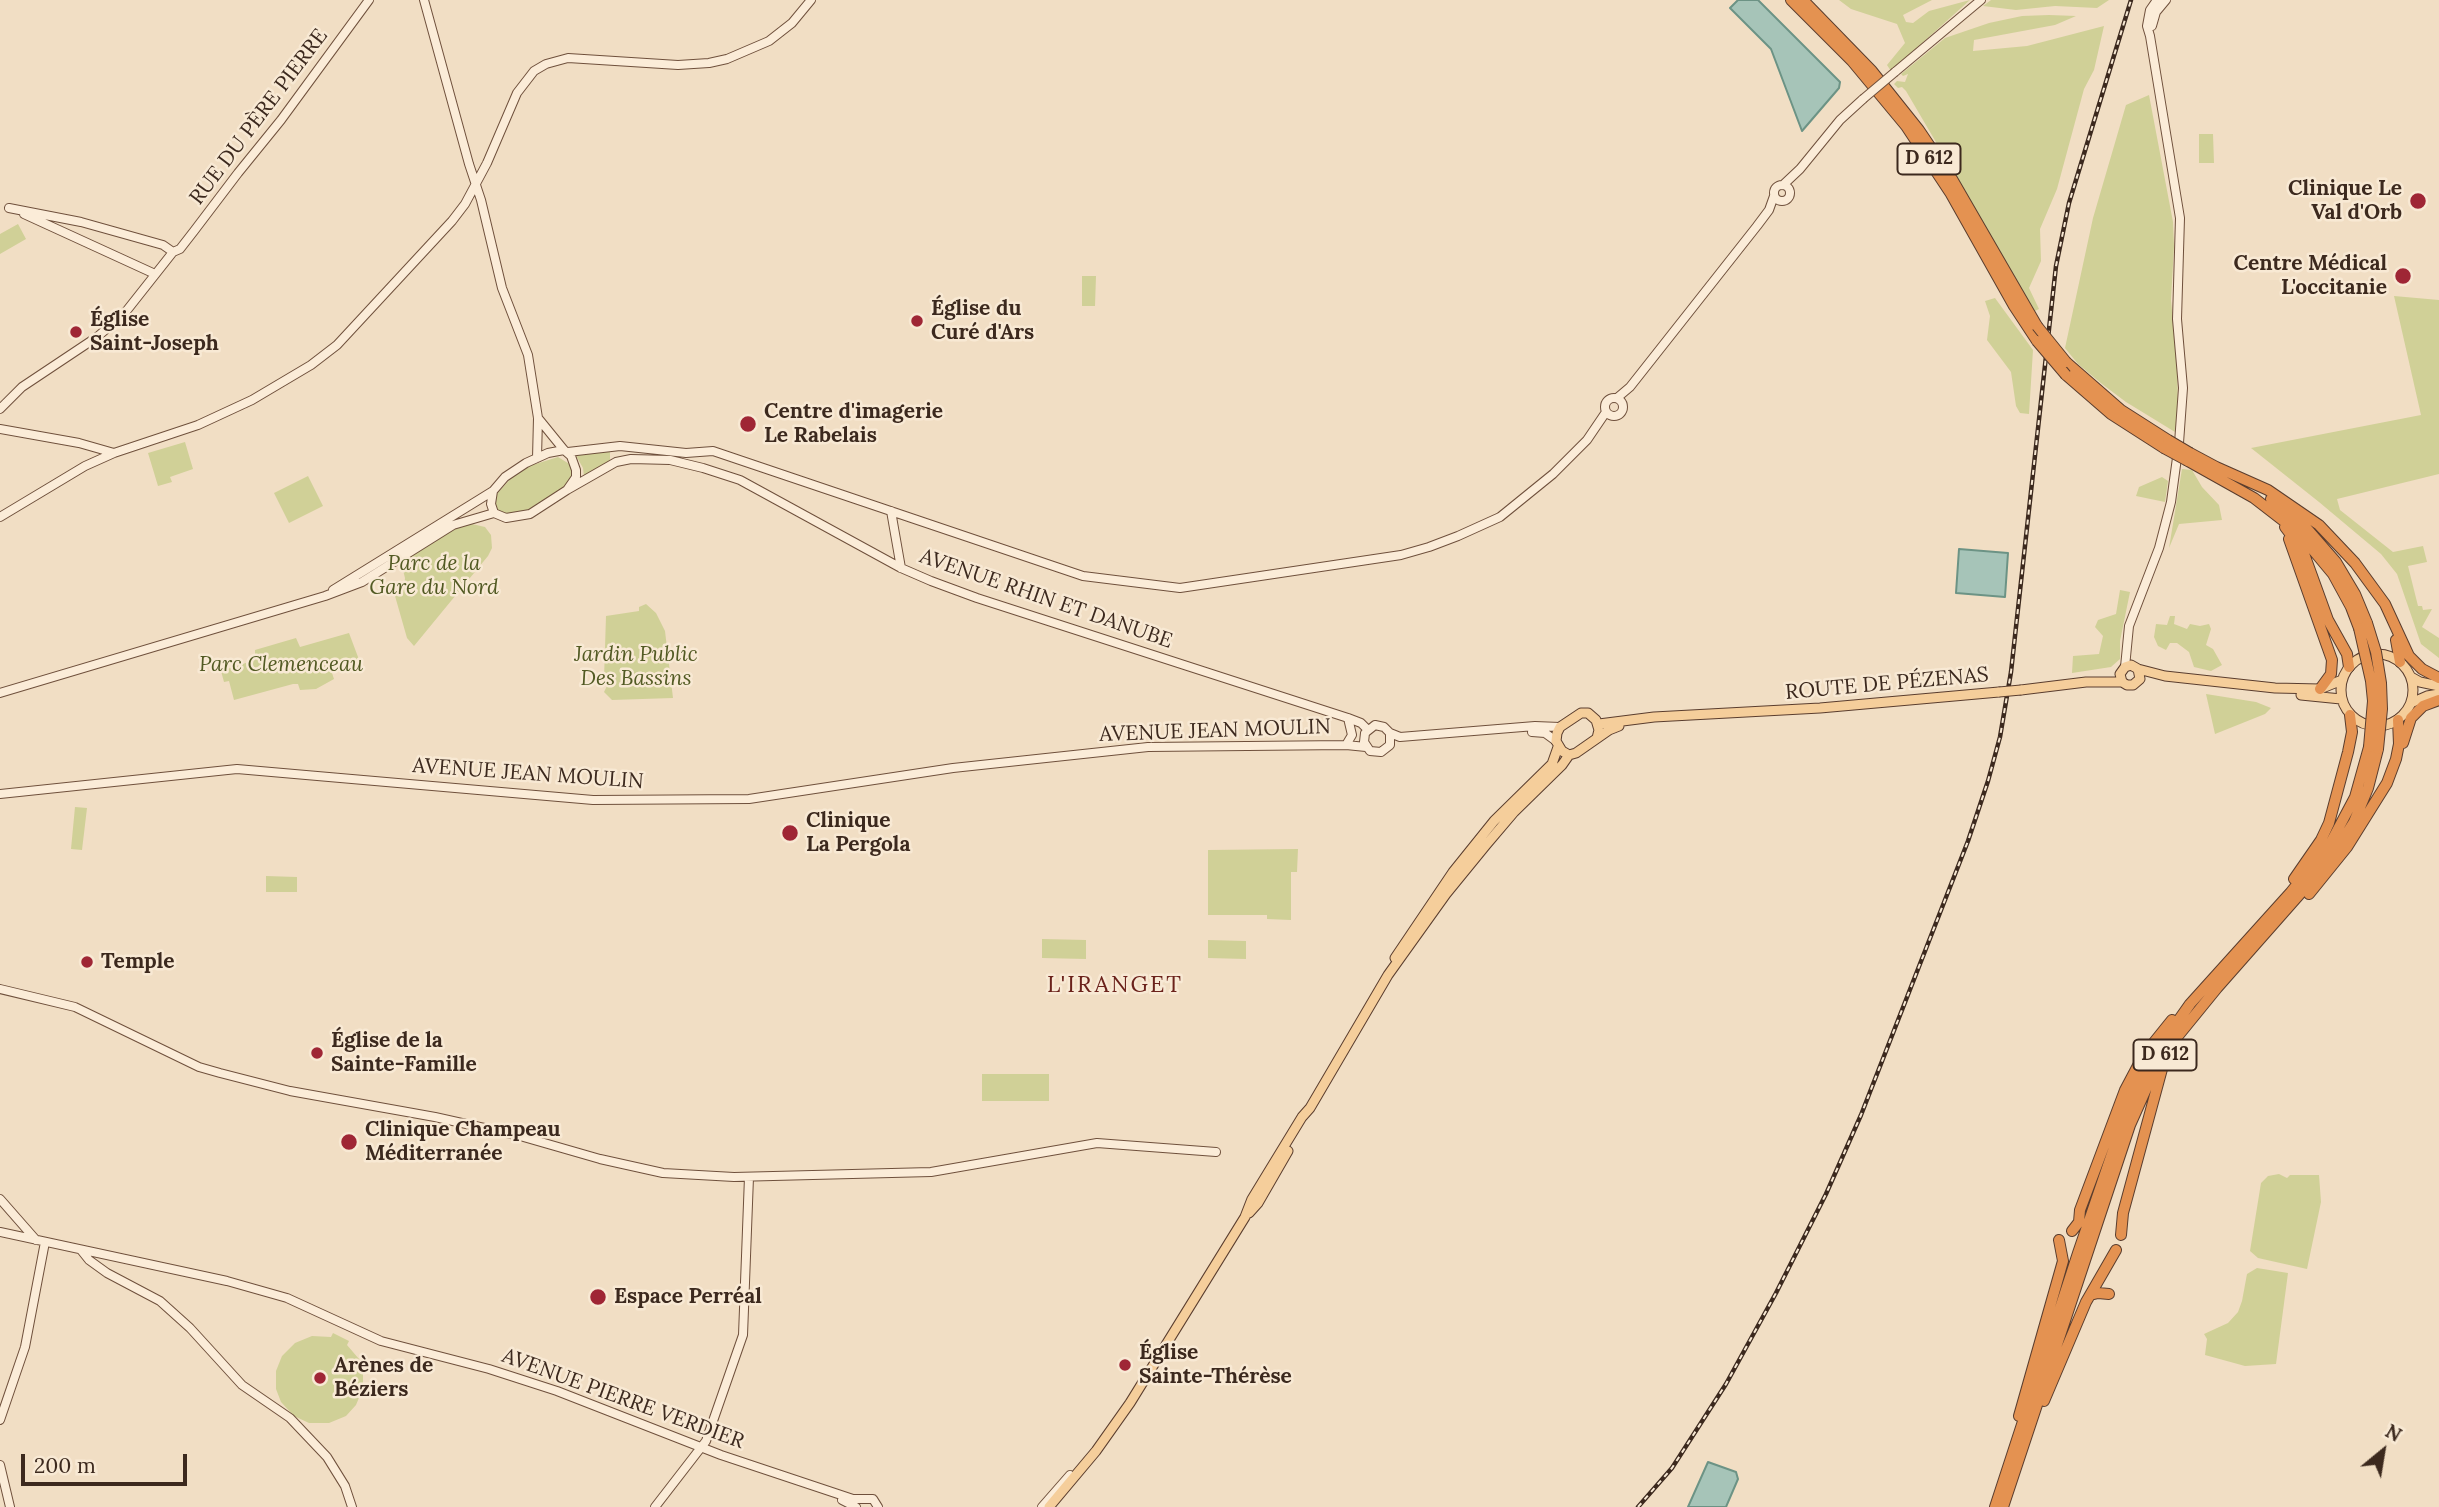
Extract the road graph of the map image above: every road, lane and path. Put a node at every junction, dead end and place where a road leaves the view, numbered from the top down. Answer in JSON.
{"nodes":[{"id":1,"x":369,"y":0,"type":"edge"},
{"id":2,"x":424,"y":0,"type":"edge"},
{"id":3,"x":811,"y":0,"type":"edge"},
{"id":4,"x":1791,"y":0,"type":"edge"},
{"id":5,"x":1803,"y":0,"type":"edge"},
{"id":6,"x":1981,"y":0,"type":"edge"},
{"id":7,"x":2157,"y":0,"type":"edge"},
{"id":8,"x":2166,"y":0,"type":"edge"},
{"id":9,"x":2150,"y":36,"type":"junction"},
{"id":10,"x":486,"y":163,"type":"junction"},
{"id":11,"x":469,"y":164,"type":"junction"},
{"id":12,"x":477,"y":184,"type":"junction"},
{"id":13,"x":1786,"y":188,"type":"junction"},
{"id":14,"x":480,"y":194,"type":"junction"},
{"id":15,"x":1774,"y":196,"type":"junction"},
{"id":16,"x":468,"y":200,"type":"junction"},
{"id":17,"x":1782,"y":201,"type":"junction"},
{"id":18,"x":4,"y":206,"type":"edge"},
{"id":19,"x":1769,"y":210,"type":"junction"},
{"id":20,"x":484,"y":212,"type":"junction"},
{"id":21,"x":173,"y":252,"type":"junction"},
{"id":22,"x":155,"y":274,"type":"junction"},
{"id":23,"x":1620,"y":401,"type":"junction"},
{"id":24,"x":0,"y":409,"type":"edge"},
{"id":25,"x":1610,"y":414,"type":"junction"},
{"id":26,"x":538,"y":418,"type":"junction"},
{"id":27,"x":0,"y":429,"type":"edge"},
{"id":28,"x":2166,"y":444,"type":"junction"},
{"id":29,"x":99,"y":447,"type":"junction"},
{"id":30,"x":566,"y":451,"type":"junction"},
{"id":31,"x":114,"y":453,"type":"junction"},
{"id":32,"x":2189,"y":457,"type":"junction"},
{"id":33,"x":537,"y":458,"type":"junction"},
{"id":34,"x":97,"y":461,"type":"junction"},
{"id":35,"x":2214,"y":466,"type":"junction"},
{"id":36,"x":567,"y":490,"type":"junction"},
{"id":37,"x":493,"y":491,"type":"junction"},
{"id":38,"x":2254,"y":498,"type":"junction"},
{"id":39,"x":891,"y":511,"type":"junction"},
{"id":40,"x":494,"y":513,"type":"junction"},
{"id":41,"x":0,"y":517,"type":"edge"},
{"id":42,"x":911,"y":518,"type":"junction"},
{"id":43,"x":2283,"y":526,"type":"junction"},
{"id":44,"x":896,"y":537,"type":"junction"},
{"id":45,"x":885,"y":559,"type":"junction"},
{"id":46,"x":901,"y":568,"type":"junction"},
{"id":47,"x":2367,"y":579,"type":"junction"},
{"id":48,"x":321,"y":597,"type":"junction"},
{"id":49,"x":2363,"y":626,"type":"junction"},
{"id":50,"x":2400,"y":662,"type":"junction"},
{"id":51,"x":2349,"y":667,"type":"junction"},
{"id":52,"x":2129,"y":668,"type":"junction"},
{"id":53,"x":2165,"y":676,"type":"junction"},
{"id":54,"x":2411,"y":677,"type":"junction"},
{"id":55,"x":2439,"y":678,"type":"edge"},
{"id":56,"x":2342,"y":680,"type":"junction"},
{"id":57,"x":2139,"y":681,"type":"junction"},
{"id":58,"x":2086,"y":682,"type":"junction"},
{"id":59,"x":2122,"y":682,"type":"junction"},
{"id":60,"x":2234,"y":684,"type":"junction"},
{"id":61,"x":2439,"y":685,"type":"edge"},
{"id":62,"x":2320,"y":689,"type":"junction"},
{"id":63,"x":0,"y":692,"type":"edge"},
{"id":64,"x":2439,"y":694,"type":"edge"},
{"id":65,"x":2342,"y":699,"type":"junction"},
{"id":66,"x":2439,"y":700,"type":"edge"},
{"id":67,"x":2411,"y":703,"type":"junction"},
{"id":68,"x":2350,"y":715,"type":"junction"},
{"id":69,"x":1689,"y":716,"type":"junction"},
{"id":70,"x":1348,"y":718,"type":"junction"},
{"id":71,"x":2398,"y":720,"type":"junction"},
{"id":72,"x":1599,"y":724,"type":"junction"},
{"id":73,"x":1560,"y":727,"type":"junction"},
{"id":74,"x":1365,"y":733,"type":"junction"},
{"id":75,"x":1390,"y":733,"type":"junction"},
{"id":76,"x":1597,"y":738,"type":"junction"},
{"id":77,"x":1557,"y":744,"type":"junction"},
{"id":78,"x":1346,"y":745,"type":"junction"},
{"id":79,"x":1390,"y":745,"type":"junction"},
{"id":80,"x":1366,"y":747,"type":"junction"},
{"id":81,"x":2374,"y":748,"type":"junction"},
{"id":82,"x":1569,"y":755,"type":"junction"},
{"id":83,"x":2389,"y":778,"type":"junction"},
{"id":84,"x":0,"y":794,"type":"edge"},
{"id":85,"x":1494,"y":821,"type":"junction"},
{"id":86,"x":1486,"y":845,"type":"junction"},
{"id":87,"x":1464,"y":859,"type":"junction"},
{"id":88,"x":1446,"y":894,"type":"junction"},
{"id":89,"x":2259,"y":929,"type":"junction"},
{"id":90,"x":2270,"y":929,"type":"junction"},
{"id":91,"x":2231,"y":959,"type":"junction"},
{"id":92,"x":1388,"y":975,"type":"junction"},
{"id":93,"x":0,"y":989,"type":"edge"},
{"id":94,"x":2181,"y":1033,"type":"junction"},
{"id":95,"x":1310,"y":1108,"type":"junction"},
{"id":96,"x":1216,"y":1152,"type":"dead end"},
{"id":97,"x":749,"y":1177,"type":"junction"},
{"id":98,"x":0,"y":1199,"type":"edge"},
{"id":99,"x":1245,"y":1217,"type":"junction"},
{"id":100,"x":2092,"y":1224,"type":"junction"},
{"id":101,"x":2072,"y":1231,"type":"dead end"},
{"id":102,"x":0,"y":1232,"type":"edge"},
{"id":103,"x":2120,"y":1235,"type":"dead end"},
{"id":104,"x":2059,"y":1240,"type":"dead end"},
{"id":105,"x":40,"y":1241,"type":"junction"},
{"id":106,"x":81,"y":1250,"type":"junction"},
{"id":107,"x":2116,"y":1250,"type":"dead end"},
{"id":108,"x":2082,"y":1255,"type":"junction"},
{"id":109,"x":2109,"y":1294,"type":"dead end"},
{"id":110,"x":2090,"y":1295,"type":"junction"},
{"id":111,"x":0,"y":1420,"type":"edge"},
{"id":112,"x":1118,"y":1420,"type":"junction"},
{"id":113,"x":702,"y":1448,"type":"junction"},
{"id":114,"x":0,"y":1465,"type":"edge"},
{"id":115,"x":2006,"y":1475,"type":"junction"},
{"id":116,"x":860,"y":1505,"type":"edge"},
{"id":117,"x":2001,"y":1506,"type":"edge"},
{"id":118,"x":10,"y":1507,"type":"edge"},
{"id":119,"x":352,"y":1507,"type":"edge"},
{"id":120,"x":655,"y":1507,"type":"edge"},
{"id":121,"x":878,"y":1507,"type":"edge"},
{"id":122,"x":1042,"y":1507,"type":"edge"},
{"id":123,"x":1052,"y":1507,"type":"edge"}],
"edges":[{"from":1,"to":21,"type":"street","name":"RUE DU PÈRE PIERRE"},
{"from":2,"to":11,"type":"street"},
{"from":3,"to":10,"type":"street"},
{"from":4,"to":28,"type":"highway","number":"D 612","bridge":true},
{"from":5,"to":28,"type":"highway","number":"D 612","bridge":true},
{"from":6,"to":13,"type":"street","bridge":true},
{"from":7,"to":9,"type":"street"},
{"from":8,"to":9,"type":"street"},
{"from":9,"to":52,"type":"street"},
{"from":10,"to":11,"type":"street"},
{"from":10,"to":12,"type":"street"},
{"from":11,"to":12,"type":"street"},
{"from":12,"to":14,"type":"street"},
{"from":12,"to":16,"type":"street"},
{"from":13,"to":15,"type":"street"},
{"from":13,"to":17,"type":"street"},
{"from":14,"to":16,"type":"street"},
{"from":14,"to":20,"type":"street"},
{"from":15,"to":17,"type":"street"},
{"from":15,"to":19,"type":"street"},
{"from":16,"to":20,"type":"street"},
{"from":16,"to":31,"type":"street"},
{"from":17,"to":19,"type":"street"},
{"from":18,"to":21,"type":"street"},
{"from":18,"to":22,"type":"street"},
{"from":19,"to":23,"type":"street"},
{"from":20,"to":26,"type":"street"},
{"from":21,"to":22,"type":"street","name":"RUE DU PÈRE PIERRE"},
{"from":22,"to":24,"type":"street","name":"RUE DU PÈRE PIERRE"},
{"from":23,"to":25,"type":"street"},
{"from":23,"to":25,"type":"street"},
{"from":25,"to":42,"type":"street"},
{"from":26,"to":30,"type":"street"},
{"from":26,"to":33,"type":"street"},
{"from":27,"to":29,"type":"street"},
{"from":28,"to":32,"type":"highway","number":"D 612","bridge":true},
{"from":29,"to":31,"type":"street"},
{"from":29,"to":34,"type":"street"},
{"from":30,"to":33,"type":"street"},
{"from":30,"to":36,"type":"street"},
{"from":30,"to":39,"type":"street"},
{"from":31,"to":34,"type":"street"},
{"from":32,"to":35,"type":"highway","number":"D 612"},
{"from":32,"to":38,"type":"highway","number":"D 612"},
{"from":33,"to":37,"type":"street"},
{"from":34,"to":41,"type":"street"},
{"from":35,"to":47,"type":"highway","number":"D 612"},
{"from":35,"to":49,"type":"highway","number":"D 612"},
{"from":36,"to":40,"type":"street","name":"AVENUE RHIN ET DANUBE"},
{"from":36,"to":45,"type":"street","name":"AVENUE RHIN ET DANUBE"},
{"from":37,"to":40,"type":"street"},
{"from":37,"to":48,"type":"street"},
{"from":38,"to":43,"type":"highway","number":"D 612"},
{"from":38,"to":49,"type":"highway","number":"D 612"},
{"from":39,"to":42,"type":"street"},
{"from":39,"to":44,"type":"street"},
{"from":40,"to":48,"type":"street","name":"AVENUE RHIN ET DANUBE"},
{"from":42,"to":44,"type":"street"},
{"from":43,"to":51,"type":"highway","number":"D 612"},
{"from":43,"to":62,"type":"highway","number":"D 612"},
{"from":44,"to":45,"type":"street"},
{"from":44,"to":46,"type":"street"},
{"from":45,"to":46,"type":"street","name":"AVENUE RHIN ET DANUBE"},
{"from":46,"to":70,"type":"street","name":"AVENUE RHIN ET DANUBE"},
{"from":47,"to":50,"type":"highway"},
{"from":47,"to":55,"type":"highway","number":"D 612"},
{"from":48,"to":63,"type":"street"},
{"from":49,"to":81,"type":"highway","number":"D 612","bridge":true},
{"from":50,"to":51,"type":"main road"},
{"from":50,"to":54,"type":"main road"},
{"from":51,"to":56,"type":"main road"},
{"from":52,"to":53,"type":"main road"},
{"from":52,"to":57,"type":"main road"},
{"from":52,"to":58,"type":"main road","name":"ROUTE DE PÉZENAS"},
{"from":52,"to":59,"type":"main road"},
{"from":53,"to":57,"type":"main road"},
{"from":53,"to":60,"type":"main road"},
{"from":54,"to":61,"type":"main road"},
{"from":54,"to":67,"type":"main road"},
{"from":56,"to":62,"type":"main road"},
{"from":56,"to":65,"type":"main road"},
{"from":57,"to":59,"type":"main road","name":"ROUTE DE PÉZENAS"},
{"from":58,"to":59,"type":"main road","name":"ROUTE DE PÉZENAS"},
{"from":58,"to":69,"type":"main road","name":"ROUTE DE PÉZENAS","bridge":true},
{"from":60,"to":62,"type":"main road"},
{"from":60,"to":65,"type":"main road"},
{"from":64,"to":67,"type":"main road"},
{"from":65,"to":68,"type":"main road"},
{"from":66,"to":83,"type":"highway","number":"D 612"},
{"from":67,"to":71,"type":"main road"},
{"from":68,"to":71,"type":"main road"},
{"from":68,"to":89,"type":"highway","number":"D 612"},
{"from":69,"to":72,"type":"main road"},
{"from":69,"to":76,"type":"main road"},
{"from":70,"to":74,"type":"street","name":"AVENUE RHIN ET DANUBE"},
{"from":70,"to":78,"type":"street"},
{"from":71,"to":83,"type":"highway","number":"D 612"},
{"from":72,"to":73,"type":"main road"},
{"from":72,"to":76,"type":"main road"},
{"from":73,"to":75,"type":"street"},
{"from":73,"to":77,"type":"main road"},
{"from":74,"to":75,"type":"street"},
{"from":74,"to":78,"type":"street","name":"AVENUE JEAN MOULIN"},
{"from":74,"to":80,"type":"street"},
{"from":75,"to":79,"type":"street"},
{"from":76,"to":82,"type":"main road"},
{"from":77,"to":79,"type":"street"},
{"from":77,"to":82,"type":"main road"},
{"from":77,"to":85,"type":"main road"},
{"from":78,"to":80,"type":"street","name":"AVENUE JEAN MOULIN"},
{"from":78,"to":84,"type":"street","name":"AVENUE JEAN MOULIN"},
{"from":79,"to":80,"type":"street"},
{"from":81,"to":89,"type":"highway","number":"D 612"},
{"from":81,"to":90,"type":"highway","number":"D 612"},
{"from":82,"to":86,"type":"main road"},
{"from":83,"to":90,"type":"highway","number":"D 612"},
{"from":85,"to":86,"type":"main road"},
{"from":85,"to":87,"type":"main road"},
{"from":86,"to":88,"type":"main road"},
{"from":87,"to":88,"type":"main road"},
{"from":87,"to":92,"type":"main road"},
{"from":88,"to":92,"type":"main road"},
{"from":89,"to":91,"type":"highway","number":"D 612"},
{"from":90,"to":94,"type":"highway","number":"D 612"},
{"from":91,"to":100,"type":"highway","number":"D 612"},
{"from":91,"to":101,"type":"highway","number":"D 612"},
{"from":92,"to":95,"type":"main road"},
{"from":93,"to":97,"type":"street"},
{"from":94,"to":100,"type":"highway","number":"D 612"},
{"from":94,"to":103,"type":"highway"},
{"from":95,"to":99,"type":"main road"},
{"from":95,"to":99,"type":"main road"},
{"from":96,"to":97,"type":"street"},
{"from":97,"to":113,"type":"street"},
{"from":98,"to":105,"type":"street"},
{"from":99,"to":112,"type":"main road"},
{"from":100,"to":108,"type":"highway","number":"D 612"},
{"from":102,"to":105,"type":"street","name":"AVENUE PIERRE VERDIER"},
{"from":104,"to":115,"type":"highway","number":"D 612"},
{"from":105,"to":106,"type":"street","name":"AVENUE PIERRE VERDIER"},
{"from":105,"to":111,"type":"street"},
{"from":106,"to":113,"type":"street","name":"AVENUE PIERRE VERDIER"},
{"from":106,"to":119,"type":"street"},
{"from":107,"to":110,"type":"highway"},
{"from":108,"to":115,"type":"highway","number":"D 612"},
{"from":108,"to":117,"type":"highway","number":"D 612"},
{"from":109,"to":110,"type":"highway"},
{"from":110,"to":117,"type":"highway"},
{"from":112,"to":122,"type":"street"},
{"from":112,"to":123,"type":"main road"},
{"from":113,"to":116,"type":"street","name":"AVENUE PIERRE VERDIER"},
{"from":113,"to":120,"type":"street"},
{"from":114,"to":118,"type":"street"},
{"from":115,"to":117,"type":"highway","number":"D 612"},
{"from":116,"to":121,"type":"street","name":"AVENUE PIERRE VERDIER"}]}
